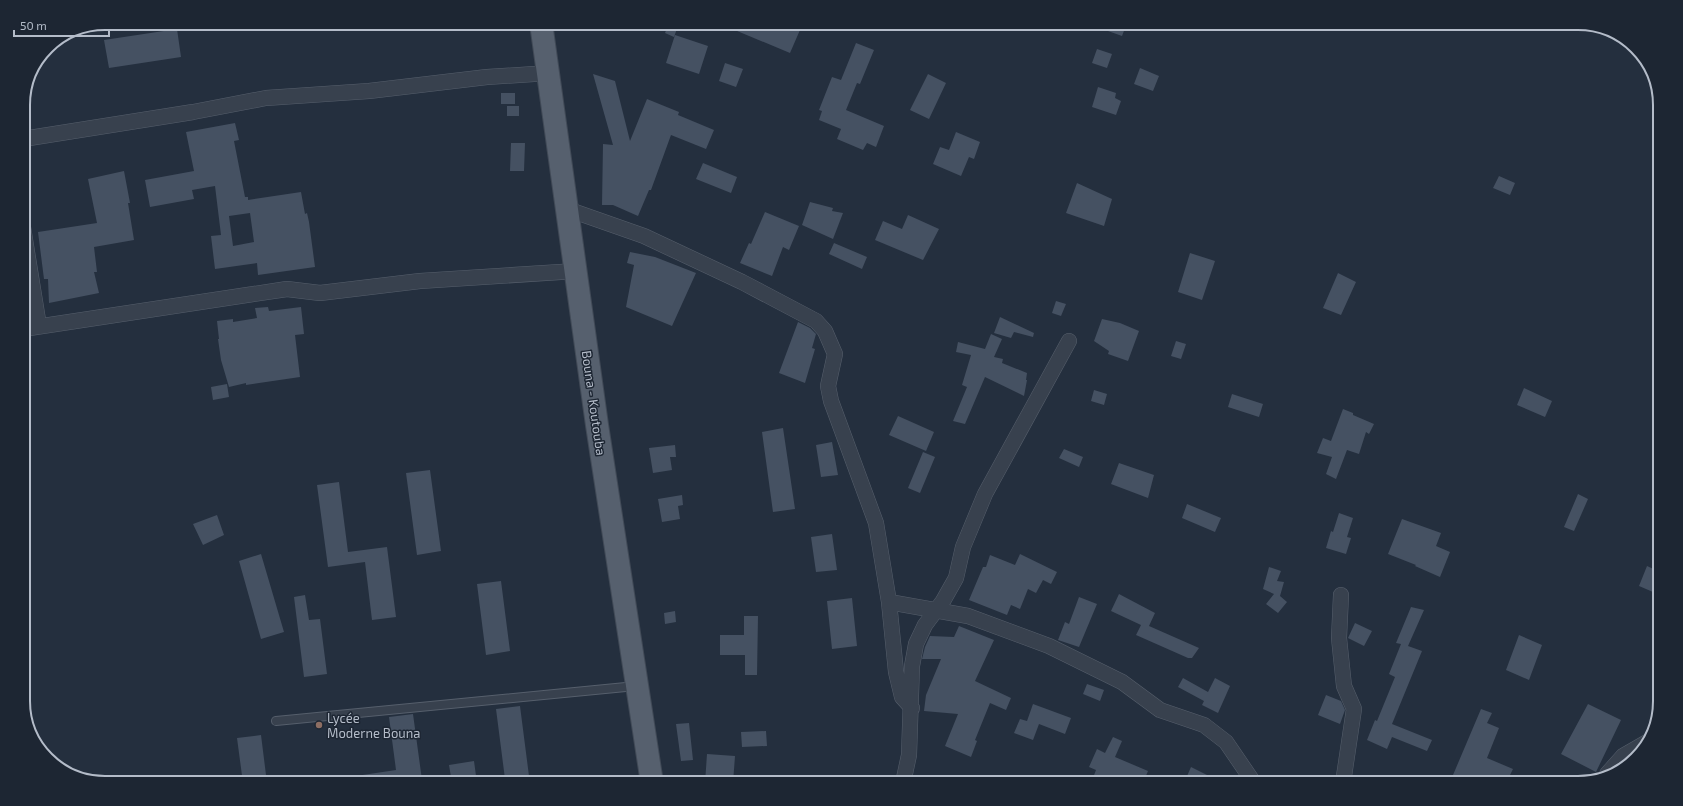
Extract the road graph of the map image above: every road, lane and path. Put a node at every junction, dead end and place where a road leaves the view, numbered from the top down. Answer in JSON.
{"nodes":[{"id":1,"x":542,"y":30,"type":"edge"},
{"id":2,"x":549,"y":73,"type":"junction"},
{"id":3,"x":30,"y":137,"type":"edge"},
{"id":4,"x":568,"y":209,"type":"junction"},
{"id":5,"x":30,"y":270,"type":"edge"},
{"id":6,"x":576,"y":271,"type":"junction"},
{"id":7,"x":39,"y":326,"type":"junction"},
{"id":8,"x":30,"y":328,"type":"edge"},
{"id":9,"x":1069,"y":341,"type":"dead end"},
{"id":10,"x":1340,"y":596,"type":"dead end"},
{"id":11,"x":889,"y":602,"type":"junction"},
{"id":12,"x":937,"y":610,"type":"junction"},
{"id":13,"x":637,"y":686,"type":"junction"},
{"id":14,"x":912,"y":708,"type":"junction"},
{"id":15,"x":276,"y":721,"type":"dead end"},
{"id":16,"x":1636,"y":749,"type":"edge"},
{"id":17,"x":1613,"y":767,"type":"edge"},
{"id":18,"x":651,"y":776,"type":"edge"},
{"id":19,"x":904,"y":776,"type":"edge"},
{"id":20,"x":1249,"y":776,"type":"edge"},
{"id":21,"x":1344,"y":776,"type":"edge"}],
"edges":[{"from":1,"to":2,"type":"main road","name":"Bouna - Koutouba"},
{"from":2,"to":3,"type":"street"},
{"from":2,"to":4,"type":"main road","name":"Bouna - Koutouba"},
{"from":4,"to":6,"type":"main road","name":"Bouna - Koutouba"},
{"from":4,"to":11,"type":"street"},
{"from":5,"to":7,"type":"street"},
{"from":6,"to":7,"type":"street"},
{"from":6,"to":13,"type":"main road","name":"Bouna - Koutouba"},
{"from":7,"to":8,"type":"street"},
{"from":9,"to":12,"type":"street"},
{"from":10,"to":21,"type":"street"},
{"from":11,"to":12,"type":"street"},
{"from":11,"to":14,"type":"street"},
{"from":12,"to":14,"type":"street"},
{"from":12,"to":20,"type":"street"},
{"from":13,"to":15,"type":"lane"},
{"from":13,"to":18,"type":"main road","name":"Bouna - Koutouba"},
{"from":14,"to":19,"type":"street"},
{"from":16,"to":17,"type":"street"}]}
